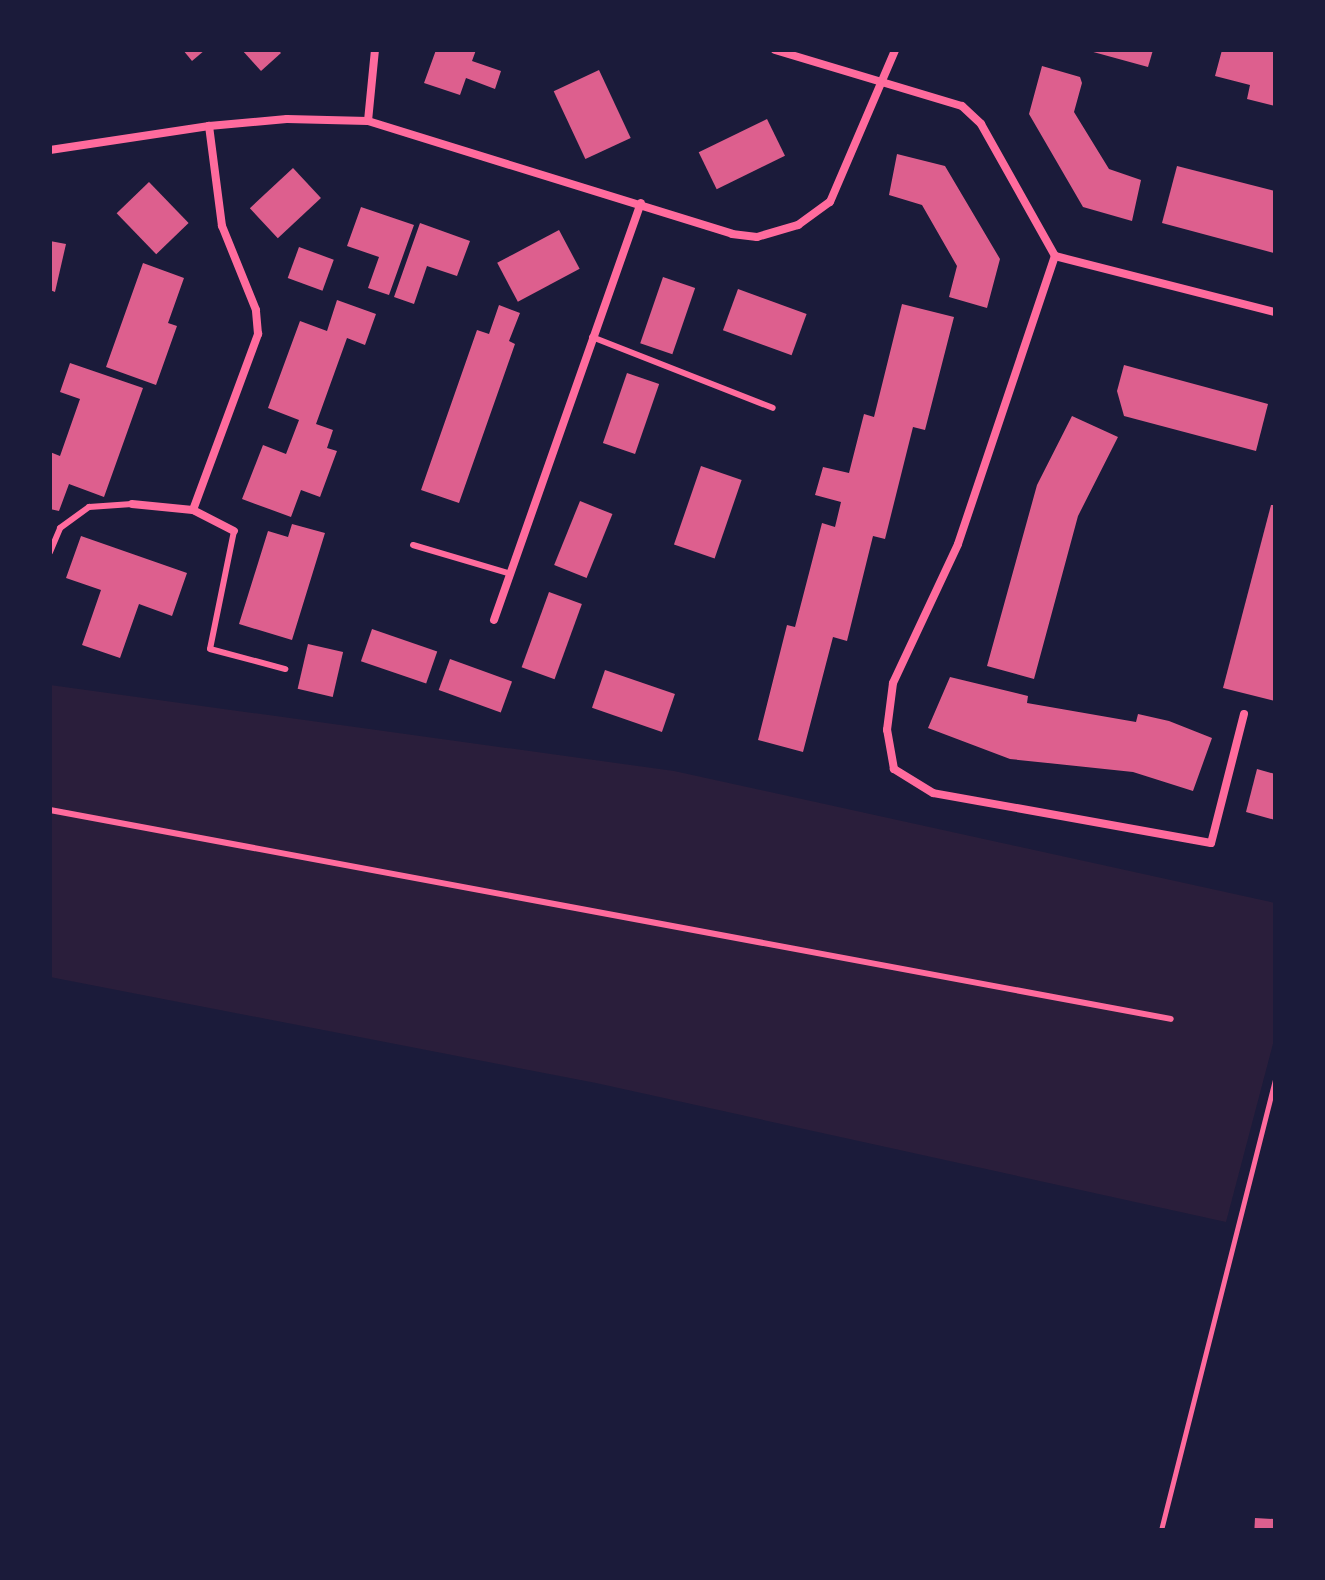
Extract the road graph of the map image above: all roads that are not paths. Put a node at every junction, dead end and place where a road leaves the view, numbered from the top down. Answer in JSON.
{"nodes":[{"id":1,"x":375,"y":50,"type":"edge"},
{"id":2,"x":775,"y":50,"type":"edge"},
{"id":3,"x":895,"y":50,"type":"edge"},
{"id":4,"x":883,"y":80,"type":"junction"},
{"id":5,"x":368,"y":121,"type":"junction"},
{"id":6,"x":209,"y":126,"type":"junction"},
{"id":7,"x":50,"y":150,"type":"edge"},
{"id":8,"x":641,"y":203,"type":"junction"},
{"id":9,"x":1055,"y":256,"type":"junction"},
{"id":10,"x":1275,"y":312,"type":"edge"},
{"id":11,"x":592,"y":337,"type":"junction"},
{"id":12,"x":773,"y":408,"type":"dead end"},
{"id":13,"x":132,"y":504,"type":"joint"},
{"id":14,"x":193,"y":510,"type":"junction"},
{"id":15,"x":234,"y":531,"type":"joint"},
{"id":16,"x":413,"y":545,"type":"dead end"},
{"id":17,"x":50,"y":552,"type":"edge"},
{"id":18,"x":511,"y":574,"type":"junction"},
{"id":19,"x":494,"y":620,"type":"dead end"},
{"id":20,"x":285,"y":669,"type":"dead end"},
{"id":21,"x":1244,"y":714,"type":"dead end"},
{"id":22,"x":50,"y":810,"type":"edge"},
{"id":23,"x":1171,"y":1019,"type":"dead end"}],
"edges":[{"from":1,"to":5,"type":"street"},
{"from":2,"to":4,"type":"street"},
{"from":3,"to":4,"type":"street"},
{"from":4,"to":8,"type":"street"},
{"from":4,"to":9,"type":"street"},
{"from":5,"to":6,"type":"street"},
{"from":5,"to":8,"type":"street"},
{"from":6,"to":7,"type":"street"},
{"from":6,"to":14,"type":"street"},
{"from":8,"to":11,"type":"street"},
{"from":9,"to":10,"type":"street"},
{"from":9,"to":21,"type":"street"},
{"from":11,"to":12,"type":"lane"},
{"from":11,"to":18,"type":"street"},
{"from":13,"to":14,"type":"street"},
{"from":13,"to":17,"type":"lane"},
{"from":14,"to":15,"type":"street"},
{"from":15,"to":20,"type":"lane"},
{"from":16,"to":18,"type":"lane"},
{"from":18,"to":19,"type":"street"},
{"from":22,"to":23,"type":"lane"}]}
